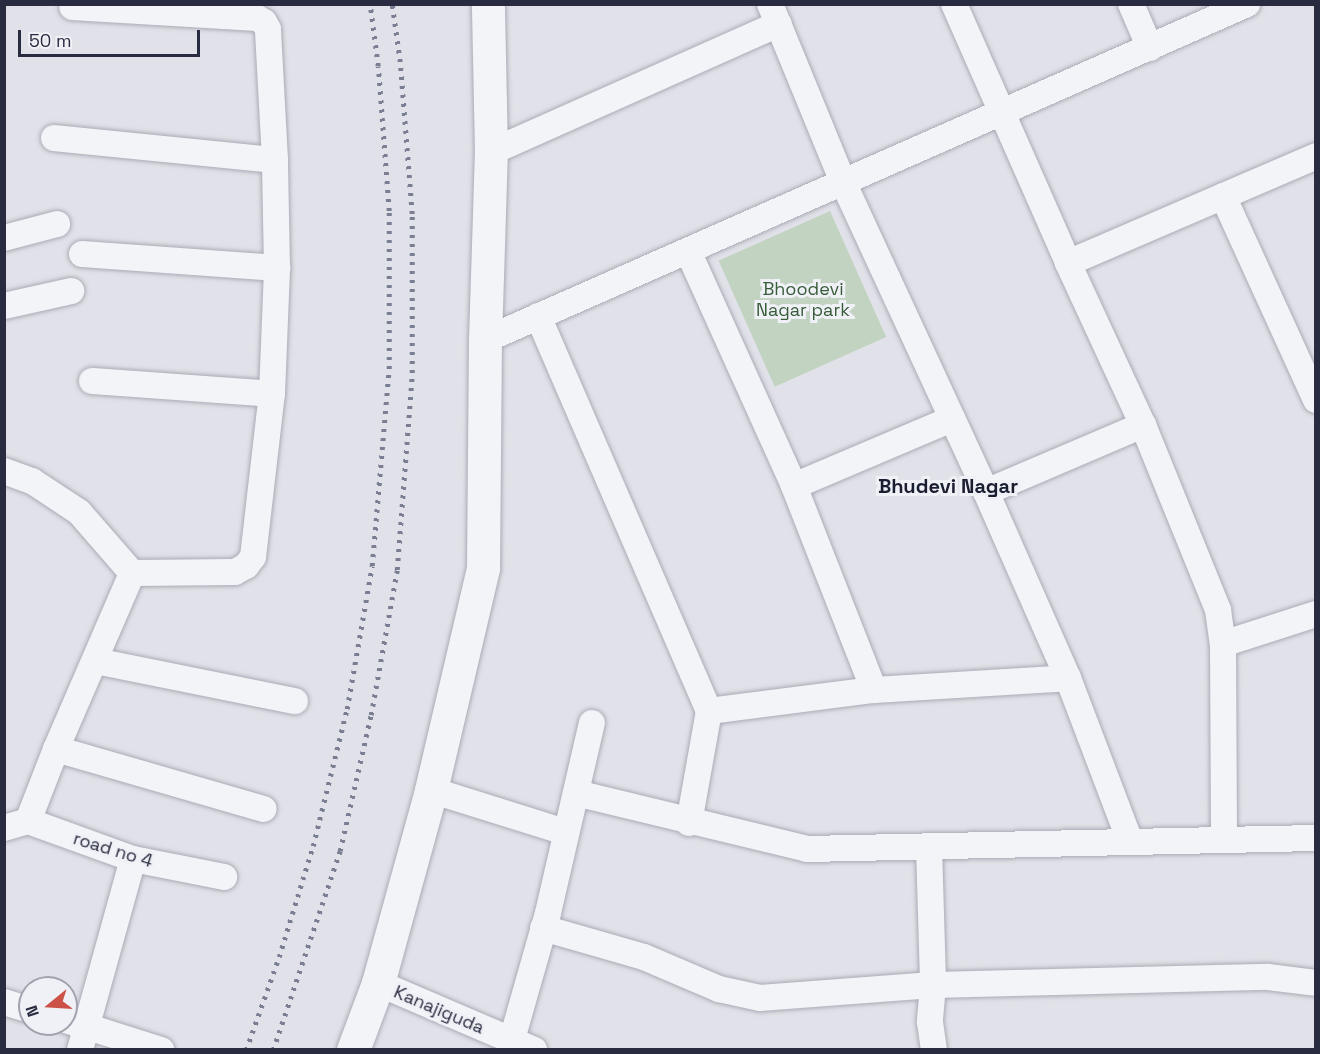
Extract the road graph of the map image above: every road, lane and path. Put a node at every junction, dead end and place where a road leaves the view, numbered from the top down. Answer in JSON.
{"nodes":[{"id":1,"x":488,"y":4,"type":"edge"},
{"id":2,"x":954,"y":4,"type":"edge"},
{"id":3,"x":1131,"y":4,"type":"edge"},
{"id":4,"x":1247,"y":4,"type":"edge"},
{"id":5,"x":72,"y":7,"type":"dead end"},
{"id":6,"x":775,"y":14,"type":"edge"},
{"id":7,"x":1150,"y":48,"type":"junction"},
{"id":8,"x":1002,"y":113,"type":"junction"},
{"id":9,"x":54,"y":138,"type":"dead end"},
{"id":10,"x":490,"y":153,"type":"junction"},
{"id":11,"x":1316,"y":156,"type":"edge"},
{"id":12,"x":275,"y":160,"type":"junction"},
{"id":13,"x":843,"y":182,"type":"junction"},
{"id":14,"x":1223,"y":196,"type":"junction"},
{"id":15,"x":57,"y":224,"type":"dead end"},
{"id":16,"x":4,"y":238,"type":"edge"},
{"id":17,"x":688,"y":250,"type":"junction"},
{"id":18,"x":82,"y":254,"type":"dead end"},
{"id":19,"x":1068,"y":263,"type":"junction"},
{"id":20,"x":277,"y":268,"type":"junction"},
{"id":21,"x":71,"y":291,"type":"dead end"},
{"id":22,"x":4,"y":306,"type":"edge"},
{"id":23,"x":538,"y":316,"type":"junction"},
{"id":24,"x":485,"y":340,"type":"junction"},
{"id":25,"x":92,"y":381,"type":"dead end"},
{"id":26,"x":272,"y":394,"type":"junction"},
{"id":27,"x":1316,"y":400,"type":"edge"},
{"id":28,"x":952,"y":419,"type":"junction"},
{"id":29,"x":1143,"y":426,"type":"junction"},
{"id":30,"x":4,"y":471,"type":"edge"},
{"id":31,"x":794,"y":486,"type":"junction"},
{"id":32,"x":986,"y":492,"type":"junction"},
{"id":33,"x":132,"y":573,"type":"junction"},
{"id":34,"x":1316,"y":614,"type":"edge"},
{"id":35,"x":1223,"y":644,"type":"junction"},
{"id":36,"x":96,"y":661,"type":"junction"},
{"id":37,"x":1068,"y":678,"type":"junction"},
{"id":38,"x":874,"y":690,"type":"junction"},
{"id":39,"x":295,"y":701,"type":"dead end"},
{"id":40,"x":709,"y":711,"type":"junction"},
{"id":41,"x":592,"y":723,"type":"dead end"},
{"id":42,"x":56,"y":749,"type":"junction"},
{"id":43,"x":431,"y":790,"type":"junction"},
{"id":44,"x":576,"y":793,"type":"junction"},
{"id":45,"x":264,"y":809,"type":"dead end"},
{"id":46,"x":689,"y":823,"type":"junction"},
{"id":47,"x":16,"y":825,"type":"edge"},
{"id":48,"x":565,"y":832,"type":"junction"},
{"id":49,"x":1224,"y":838,"type":"junction"},
{"id":50,"x":1316,"y":838,"type":"edge"},
{"id":51,"x":1130,"y":841,"type":"junction"},
{"id":52,"x":929,"y":847,"type":"junction"},
{"id":53,"x":133,"y":859,"type":"junction"},
{"id":54,"x":224,"y":877,"type":"dead end"},
{"id":55,"x":543,"y":928,"type":"junction"},
{"id":56,"x":378,"y":983,"type":"junction"},
{"id":57,"x":1316,"y":983,"type":"edge"},
{"id":58,"x":933,"y":985,"type":"junction"},
{"id":59,"x":78,"y":1029,"type":"edge"},
{"id":60,"x":78,"y":1032,"type":"edge"},
{"id":61,"x":518,"y":1046,"type":"edge"},
{"id":62,"x":161,"y":1050,"type":"edge"},
{"id":63,"x":353,"y":1050,"type":"edge"},
{"id":64,"x":934,"y":1050,"type":"edge"}],
"edges":[{"from":1,"to":10,"type":"street"},
{"from":2,"to":8,"type":"street"},
{"from":3,"to":7,"type":"street"},
{"from":4,"to":7,"type":"street"},
{"from":5,"to":12,"type":"street"},
{"from":6,"to":10,"type":"street"},
{"from":6,"to":13,"type":"street"},
{"from":7,"to":8,"type":"street"},
{"from":8,"to":13,"type":"street"},
{"from":8,"to":19,"type":"street"},
{"from":9,"to":12,"type":"street"},
{"from":10,"to":24,"type":"street"},
{"from":11,"to":14,"type":"street"},
{"from":12,"to":20,"type":"street"},
{"from":13,"to":17,"type":"street"},
{"from":13,"to":28,"type":"street"},
{"from":14,"to":19,"type":"street"},
{"from":14,"to":27,"type":"street"},
{"from":15,"to":16,"type":"street"},
{"from":17,"to":23,"type":"street"},
{"from":17,"to":31,"type":"street"},
{"from":18,"to":20,"type":"street"},
{"from":19,"to":29,"type":"street"},
{"from":20,"to":26,"type":"street"},
{"from":21,"to":22,"type":"street"},
{"from":23,"to":24,"type":"street"},
{"from":23,"to":40,"type":"street"},
{"from":24,"to":43,"type":"street"},
{"from":25,"to":26,"type":"street"},
{"from":26,"to":33,"type":"street"},
{"from":28,"to":31,"type":"street"},
{"from":28,"to":32,"type":"street"},
{"from":29,"to":32,"type":"street"},
{"from":29,"to":35,"type":"street"},
{"from":30,"to":33,"type":"street"},
{"from":31,"to":38,"type":"street"},
{"from":32,"to":37,"type":"street"},
{"from":33,"to":36,"type":"street"},
{"from":34,"to":35,"type":"street"},
{"from":35,"to":49,"type":"street"},
{"from":36,"to":39,"type":"street"},
{"from":36,"to":42,"type":"street"},
{"from":37,"to":38,"type":"street"},
{"from":37,"to":51,"type":"street"},
{"from":38,"to":40,"type":"street"},
{"from":40,"to":46,"type":"street"},
{"from":41,"to":44,"type":"street"},
{"from":42,"to":45,"type":"street"},
{"from":42,"to":47,"type":"street"},
{"from":43,"to":48,"type":"street"},
{"from":43,"to":56,"type":"street"},
{"from":44,"to":46,"type":"street"},
{"from":44,"to":48,"type":"street"},
{"from":46,"to":52,"type":"street"},
{"from":47,"to":53,"type":"street","name":"road no 4"},
{"from":48,"to":55,"type":"street"},
{"from":49,"to":50,"type":"street"},
{"from":49,"to":51,"type":"street"},
{"from":51,"to":52,"type":"street"},
{"from":52,"to":58,"type":"street"},
{"from":53,"to":54,"type":"street","name":"road no 4"},
{"from":53,"to":59,"type":"street"},
{"from":55,"to":58,"type":"street"},
{"from":55,"to":61,"type":"street"},
{"from":56,"to":61,"type":"street","name":"Kanajiguda"},
{"from":56,"to":63,"type":"street"},
{"from":57,"to":58,"type":"street"},
{"from":58,"to":64,"type":"street"},
{"from":60,"to":62,"type":"street"}]}
